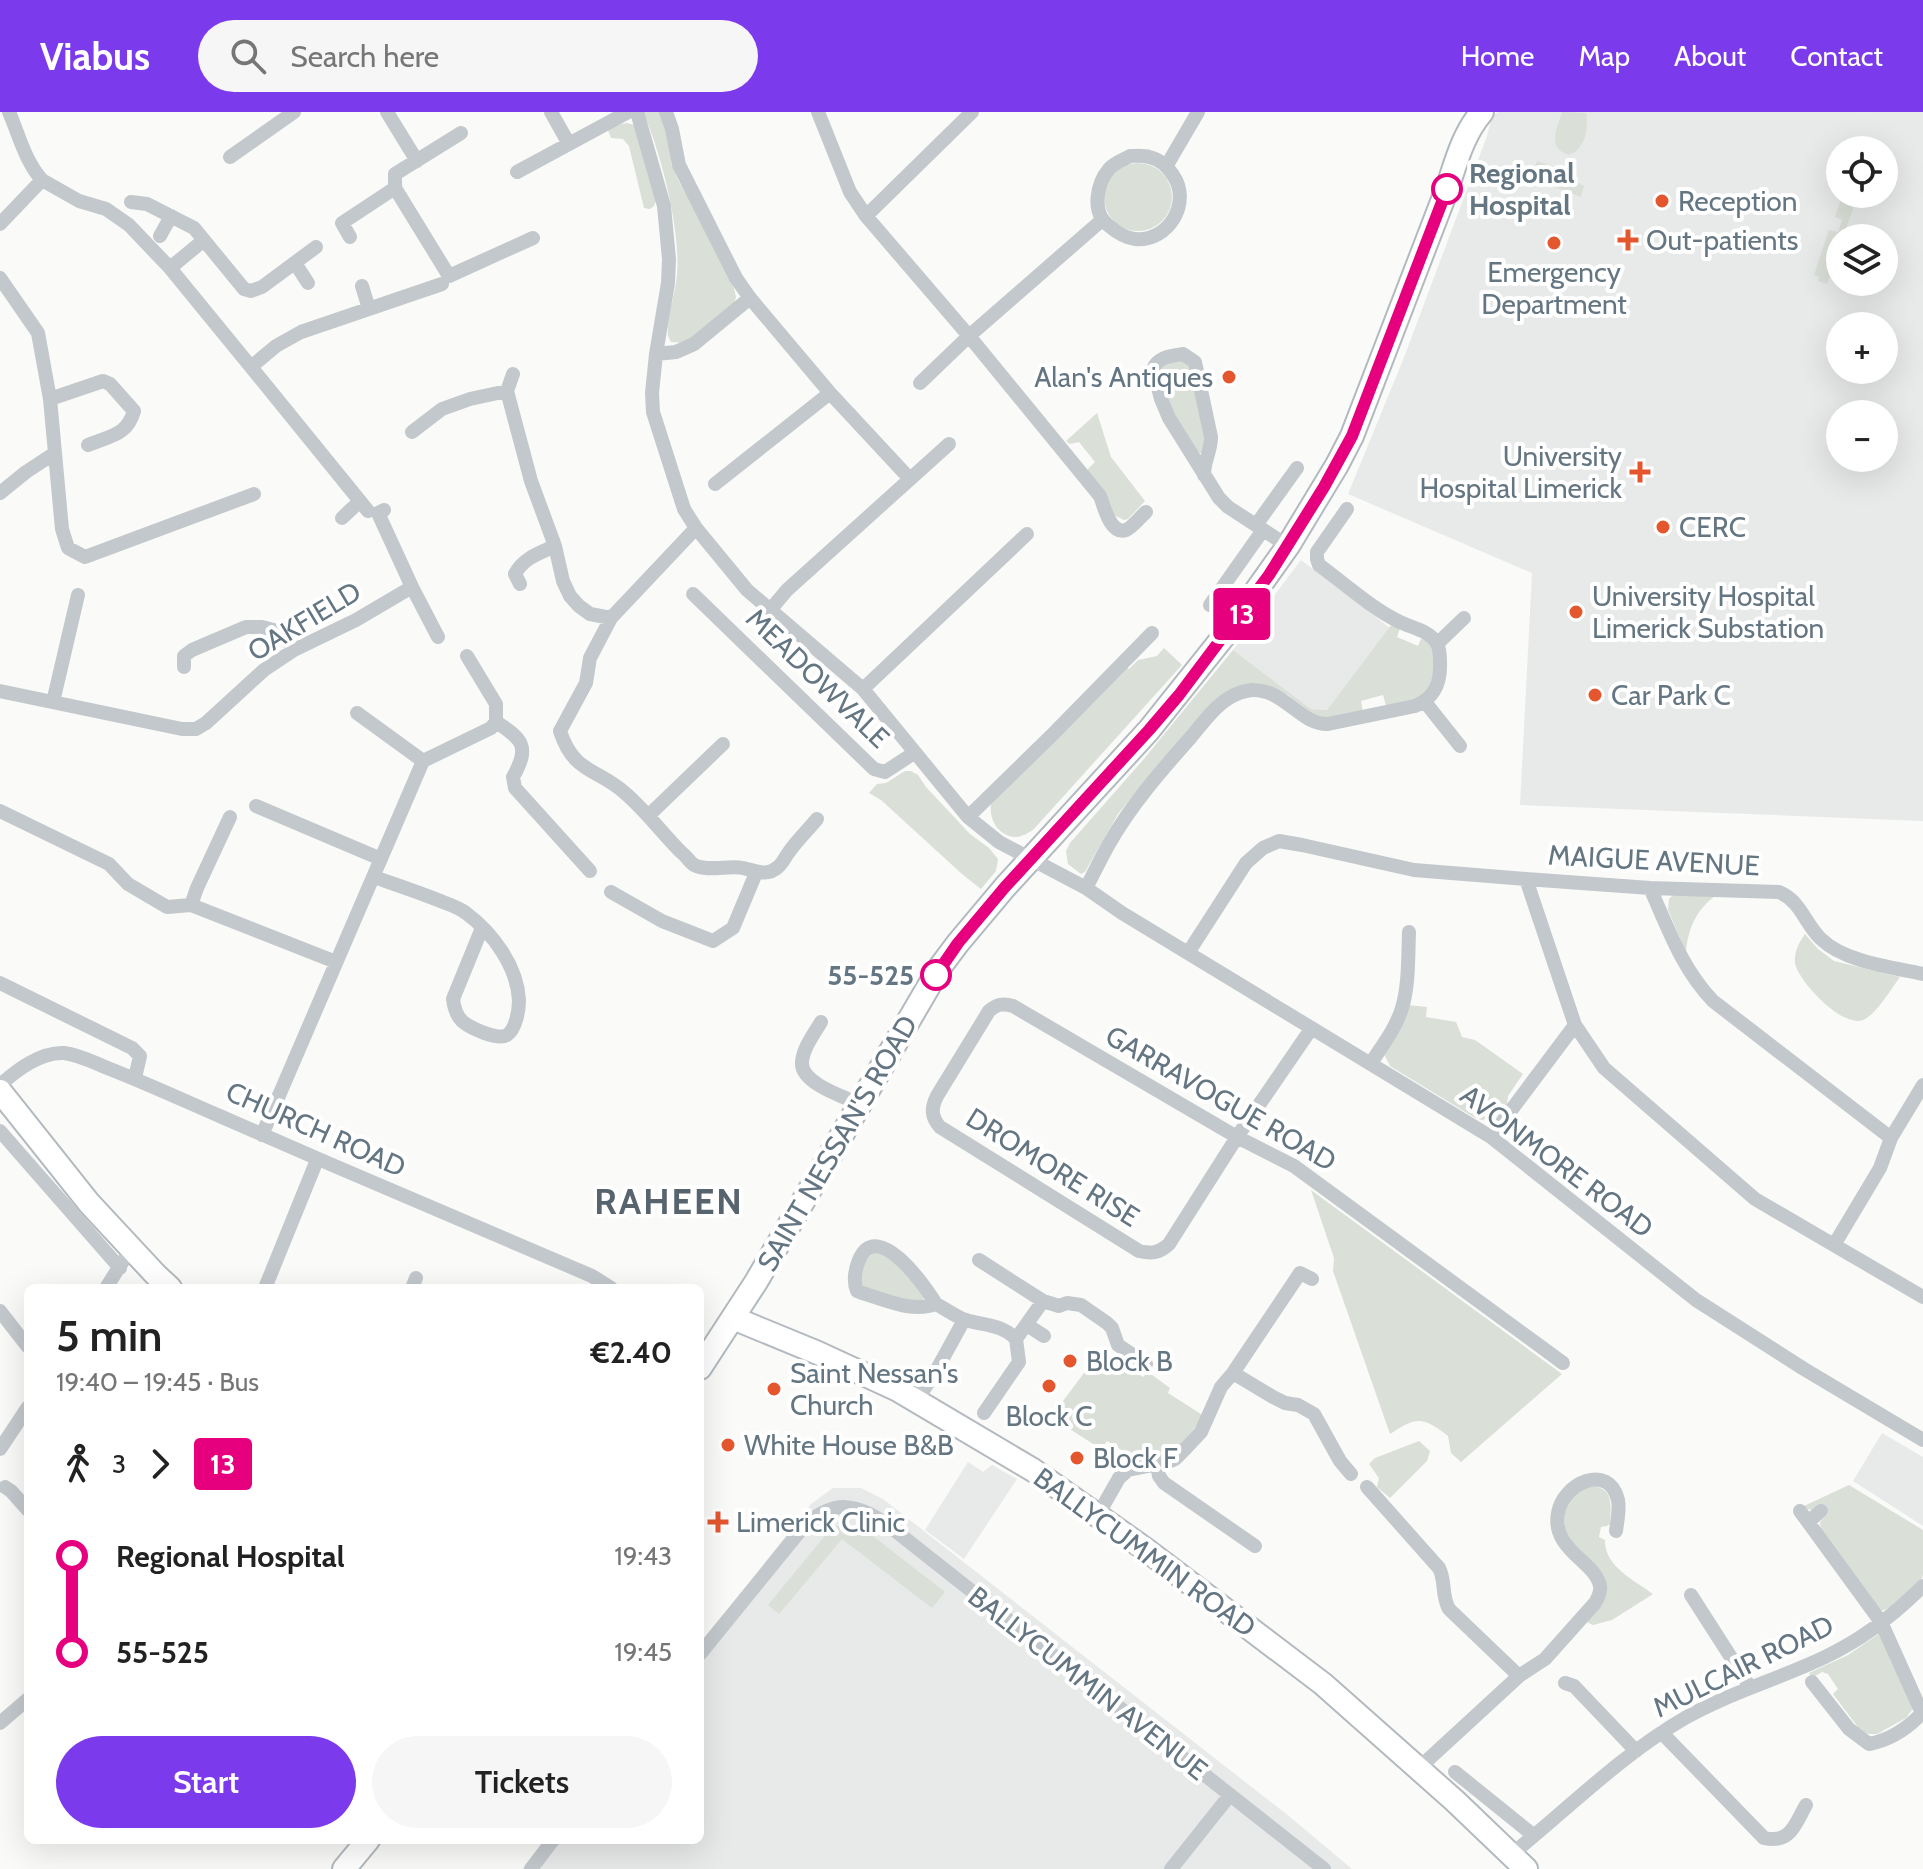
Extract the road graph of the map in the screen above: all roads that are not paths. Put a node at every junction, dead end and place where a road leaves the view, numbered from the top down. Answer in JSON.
{"nodes":[{"id":1,"x":9,"y":112,"type":"edge"},
{"id":2,"x":294,"y":112,"type":"edge"},
{"id":3,"x":387,"y":112,"type":"edge"},
{"id":4,"x":551,"y":112,"type":"edge"},
{"id":5,"x":628,"y":112,"type":"edge"},
{"id":6,"x":637,"y":112,"type":"edge"},
{"id":7,"x":666,"y":112,"type":"edge"},
{"id":8,"x":818,"y":112,"type":"edge"},
{"id":9,"x":972,"y":112,"type":"edge"},
{"id":10,"x":1198,"y":112,"type":"edge"},
{"id":11,"x":1475,"y":116,"type":"edge"},
{"id":12,"x":461,"y":133,"type":"dead end"},
{"id":13,"x":569,"y":144,"type":"junction"},
{"id":14,"x":230,"y":157,"type":"dead end"},
{"id":15,"x":417,"y":161,"type":"junction"},
{"id":16,"x":1167,"y":165,"type":"junction"},
{"id":17,"x":517,"y":172,"type":"dead end"},
{"id":18,"x":42,"y":180,"type":"junction"},
{"id":19,"x":395,"y":188,"type":"junction"},
{"id":20,"x":131,"y":202,"type":"dead end"},
{"id":21,"x":171,"y":216,"type":"junction"},
{"id":22,"x":866,"y":216,"type":"junction"},
{"id":23,"x":1102,"y":220,"type":"junction"},
{"id":24,"x":0,"y":224,"type":"edge"},
{"id":25,"x":160,"y":236,"type":"dead end"},
{"id":26,"x":350,"y":237,"type":"dead end"},
{"id":27,"x":533,"y":238,"type":"dead end"},
{"id":28,"x":204,"y":240,"type":"junction"},
{"id":29,"x":316,"y":247,"type":"dead end"},
{"id":30,"x":295,"y":263,"type":"junction"},
{"id":31,"x":170,"y":268,"type":"junction"},
{"id":32,"x":0,"y":278,"type":"edge"},
{"id":33,"x":308,"y":283,"type":"dead end"},
{"id":34,"x":442,"y":284,"type":"dead end"},
{"id":35,"x":362,"y":286,"type":"dead end"},
{"id":36,"x":750,"y":298,"type":"junction"},
{"id":37,"x":369,"y":309,"type":"junction"},
{"id":38,"x":969,"y":336,"type":"junction"},
{"id":39,"x":656,"y":354,"type":"junction"},
{"id":40,"x":251,"y":367,"type":"junction"},
{"id":41,"x":513,"y":374,"type":"dead end"},
{"id":42,"x":920,"y":383,"type":"dead end"},
{"id":43,"x":507,"y":391,"type":"junction"},
{"id":44,"x":830,"y":393,"type":"junction"},
{"id":45,"x":50,"y":399,"type":"junction"},
{"id":46,"x":412,"y":432,"type":"dead end"},
{"id":47,"x":949,"y":444,"type":"dead end"},
{"id":48,"x":88,"y":445,"type":"dead end"},
{"id":49,"x":55,"y":453,"type":"junction"},
{"id":50,"x":1297,"y":468,"type":"dead end"},
{"id":51,"x":1204,"y":475,"type":"junction"},
{"id":52,"x":910,"y":479,"type":"junction"},
{"id":53,"x":715,"y":484,"type":"dead end"},
{"id":54,"x":0,"y":493,"type":"edge"},
{"id":55,"x":254,"y":494,"type":"dead end"},
{"id":56,"x":371,"y":507,"type":"junction"},
{"id":57,"x":1347,"y":509,"type":"dead end"},
{"id":58,"x":1146,"y":512,"type":"dead end"},
{"id":59,"x":342,"y":518,"type":"dead end"},
{"id":60,"x":1260,"y":527,"type":"junction"},
{"id":61,"x":696,"y":528,"type":"junction"},
{"id":62,"x":1027,"y":534,"type":"dead end"},
{"id":63,"x":555,"y":546,"type":"junction"},
{"id":64,"x":1288,"y":546,"type":"junction"},
{"id":65,"x":520,"y":584,"type":"dead end"},
{"id":66,"x":412,"y":587,"type":"junction"},
{"id":67,"x":693,"y":594,"type":"dead end"},
{"id":68,"x":78,"y":595,"type":"dead end"},
{"id":69,"x":1210,"y":605,"type":"dead end"},
{"id":70,"x":771,"y":609,"type":"junction"},
{"id":71,"x":611,"y":618,"type":"junction"},
{"id":72,"x":1464,"y":618,"type":"dead end"},
{"id":73,"x":1152,"y":633,"type":"dead end"},
{"id":74,"x":438,"y":637,"type":"dead end"},
{"id":75,"x":1437,"y":644,"type":"junction"},
{"id":76,"x":294,"y":650,"type":"junction"},
{"id":77,"x":467,"y":656,"type":"dead end"},
{"id":78,"x":184,"y":667,"type":"dead end"},
{"id":79,"x":863,"y":689,"type":"junction"},
{"id":80,"x":0,"y":691,"type":"edge"},
{"id":81,"x":53,"y":702,"type":"junction"},
{"id":82,"x":1425,"y":702,"type":"junction"},
{"id":83,"x":357,"y":713,"type":"dead end"},
{"id":84,"x":496,"y":722,"type":"junction"},
{"id":85,"x":723,"y":744,"type":"dead end"},
{"id":86,"x":1460,"y":746,"type":"dead end"},
{"id":87,"x":914,"y":753,"type":"junction"},
{"id":88,"x":423,"y":761,"type":"junction"},
{"id":89,"x":256,"y":806,"type":"dead end"},
{"id":90,"x":0,"y":811,"type":"edge"},
{"id":91,"x":648,"y":816,"type":"junction"},
{"id":92,"x":230,"y":817,"type":"dead end"},
{"id":93,"x":968,"y":817,"type":"junction"},
{"id":94,"x":817,"y":819,"type":"dead end"},
{"id":95,"x":381,"y":859,"type":"junction"},
{"id":96,"x":1031,"y":860,"type":"junction"},
{"id":97,"x":590,"y":871,"type":"dead end"},
{"id":98,"x":756,"y":873,"type":"junction"},
{"id":99,"x":374,"y":877,"type":"junction"},
{"id":100,"x":1526,"y":879,"type":"junction"},
{"id":101,"x":1086,"y":888,"type":"junction"},
{"id":102,"x":1650,"y":888,"type":"junction"},
{"id":103,"x":611,"y":892,"type":"dead end"},
{"id":104,"x":191,"y":905,"type":"junction"},
{"id":105,"x":482,"y":928,"type":"junction"},
{"id":106,"x":1409,"y":932,"type":"dead end"},
{"id":107,"x":1188,"y":953,"type":"junction"},
{"id":108,"x":336,"y":962,"type":"junction"},
{"id":109,"x":1923,"y":974,"type":"edge"},
{"id":110,"x":0,"y":983,"type":"edge"},
{"id":111,"x":1000,"y":1004,"type":"joint"},
{"id":112,"x":821,"y":1022,"type":"dead end"},
{"id":113,"x":1575,"y":1025,"type":"junction"},
{"id":114,"x":1311,"y":1029,"type":"junction"},
{"id":115,"x":1371,"y":1063,"type":"junction"},
{"id":116,"x":135,"y":1078,"type":"junction"},
{"id":117,"x":1923,"y":1085,"type":"edge"},
{"id":118,"x":0,"y":1088,"type":"edge"},
{"id":119,"x":860,"y":1104,"type":"junction"},
{"id":120,"x":0,"y":1131,"type":"edge"},
{"id":121,"x":262,"y":1135,"type":"junction"},
{"id":122,"x":1237,"y":1137,"type":"junction"},
{"id":123,"x":1491,"y":1137,"type":"junction"},
{"id":124,"x":1891,"y":1138,"type":"junction"},
{"id":125,"x":317,"y":1160,"type":"junction"},
{"id":126,"x":1834,"y":1245,"type":"junction"},
{"id":127,"x":132,"y":1248,"type":"junction"},
{"id":128,"x":979,"y":1260,"type":"dead end"},
{"id":129,"x":120,"y":1268,"type":"junction"},
{"id":130,"x":1312,"y":1279,"type":"dead end"},
{"id":131,"x":109,"y":1284,"type":"edge"},
{"id":132,"x":166,"y":1284,"type":"edge"},
{"id":133,"x":267,"y":1284,"type":"edge"},
{"id":134,"x":605,"y":1284,"type":"edge"},
{"id":135,"x":1923,"y":1297,"type":"edge"},
{"id":136,"x":1043,"y":1301,"type":"junction"},
{"id":137,"x":936,"y":1304,"type":"junction"},
{"id":138,"x":0,"y":1311,"type":"edge"},
{"id":139,"x":733,"y":1318,"type":"junction"},
{"id":140,"x":964,"y":1320,"type":"junction"},
{"id":141,"x":1027,"y":1325,"type":"junction"},
{"id":142,"x":1044,"y":1336,"type":"dead end"},
{"id":143,"x":1016,"y":1339,"type":"junction"},
{"id":144,"x":24,"y":1342,"type":"edge"},
{"id":145,"x":704,"y":1354,"type":"edge"},
{"id":146,"x":1563,"y":1363,"type":"dead end"},
{"id":147,"x":1146,"y":1364,"type":"dead end"},
{"id":148,"x":1233,"y":1373,"type":"junction"},
{"id":149,"x":917,"y":1400,"type":"junction"},
{"id":150,"x":24,"y":1413,"type":"edge"},
{"id":151,"x":984,"y":1413,"type":"dead end"},
{"id":152,"x":1923,"y":1440,"type":"edge"},
{"id":153,"x":0,"y":1449,"type":"edge"},
{"id":154,"x":1157,"y":1465,"type":"junction"},
{"id":155,"x":1351,"y":1474,"type":"dead end"},
{"id":156,"x":5,"y":1487,"type":"dead end"},
{"id":157,"x":1367,"y":1487,"type":"dead end"},
{"id":158,"x":24,"y":1506,"type":"edge"},
{"id":159,"x":1821,"y":1511,"type":"dead end"},
{"id":160,"x":1098,"y":1515,"type":"junction"},
{"id":161,"x":1616,"y":1531,"type":"dead end"},
{"id":162,"x":1255,"y":1546,"type":"dead end"},
{"id":163,"x":1923,"y":1586,"type":"edge"},
{"id":164,"x":1691,"y":1595,"type":"dead end"},
{"id":165,"x":1923,"y":1604,"type":"edge"},
{"id":166,"x":1900,"y":1609,"type":"junction"},
{"id":167,"x":1881,"y":1622,"type":"junction"},
{"id":168,"x":704,"y":1649,"type":"edge"},
{"id":169,"x":1519,"y":1676,"type":"junction"},
{"id":170,"x":1812,"y":1682,"type":"dead end"},
{"id":171,"x":1565,"y":1683,"type":"dead end"},
{"id":172,"x":1750,"y":1687,"type":"junction"},
{"id":173,"x":24,"y":1702,"type":"edge"},
{"id":174,"x":1922,"y":1713,"type":"edge"},
{"id":175,"x":2,"y":1718,"type":"edge"},
{"id":176,"x":1662,"y":1733,"type":"junction"},
{"id":177,"x":1636,"y":1751,"type":"junction"},
{"id":178,"x":1419,"y":1768,"type":"junction"},
{"id":179,"x":1455,"y":1772,"type":"dead end"},
{"id":180,"x":1230,"y":1795,"type":"junction"},
{"id":181,"x":1806,"y":1805,"type":"dead end"},
{"id":182,"x":1533,"y":1835,"type":"junction"},
{"id":183,"x":365,"y":1844,"type":"edge"},
{"id":184,"x":550,"y":1844,"type":"edge"},
{"id":185,"x":1519,"y":1861,"type":"edge"},
{"id":186,"x":534,"y":1865,"type":"edge"},
{"id":187,"x":344,"y":1869,"type":"edge"},
{"id":188,"x":1171,"y":1869,"type":"edge"},
{"id":189,"x":1324,"y":1869,"type":"edge"}],
"edges":[{"from":1,"to":18,"type":"street"},
{"from":2,"to":14,"type":"street"},
{"from":3,"to":15,"type":"street"},
{"from":4,"to":13,"type":"street"},
{"from":5,"to":13,"type":"street"},
{"from":6,"to":39,"type":"street","name":"MEADOWVALE"},
{"from":7,"to":36,"type":"street"},
{"from":8,"to":22,"type":"street"},
{"from":9,"to":22,"type":"street"},
{"from":10,"to":16,"type":"street"},
{"from":11,"to":64,"type":"main road","name":"SAINT NESSAN'S ROAD"},
{"from":12,"to":15,"type":"street"},
{"from":13,"to":17,"type":"street"},
{"from":15,"to":19,"type":"street"},
{"from":16,"to":23,"type":"street"},
{"from":16,"to":23,"type":"street"},
{"from":18,"to":24,"type":"street"},
{"from":18,"to":31,"type":"street"},
{"from":19,"to":26,"type":"street"},
{"from":19,"to":27,"type":"street"},
{"from":20,"to":21,"type":"street"},
{"from":21,"to":25,"type":"street"},
{"from":21,"to":28,"type":"street"},
{"from":22,"to":38,"type":"street"},
{"from":23,"to":38,"type":"street"},
{"from":28,"to":30,"type":"street"},
{"from":28,"to":31,"type":"street"},
{"from":29,"to":30,"type":"street"},
{"from":30,"to":33,"type":"street"},
{"from":31,"to":40,"type":"street"},
{"from":32,"to":45,"type":"street"},
{"from":34,"to":37,"type":"street"},
{"from":35,"to":37,"type":"street"},
{"from":36,"to":39,"type":"street"},
{"from":36,"to":44,"type":"street"},
{"from":37,"to":40,"type":"street"},
{"from":38,"to":42,"type":"street"},
{"from":38,"to":58,"type":"street"},
{"from":39,"to":61,"type":"street","name":"MEADOWVALE"},
{"from":40,"to":56,"type":"street"},
{"from":41,"to":43,"type":"street"},
{"from":43,"to":46,"type":"street"},
{"from":43,"to":63,"type":"street"},
{"from":44,"to":52,"type":"street"},
{"from":44,"to":53,"type":"street"},
{"from":45,"to":48,"type":"street"},
{"from":45,"to":49,"type":"street"},
{"from":47,"to":52,"type":"street","name":"MEADOWVALE"},
{"from":49,"to":54,"type":"street"},
{"from":49,"to":55,"type":"street"},
{"from":50,"to":60,"type":"street"},
{"from":51,"to":51,"type":"street"},
{"from":51,"to":60,"type":"street"},
{"from":52,"to":70,"type":"street","name":"MEADOWVALE"},
{"from":56,"to":59,"type":"street"},
{"from":56,"to":66,"type":"street"},
{"from":57,"to":75,"type":"street"},
{"from":60,"to":64,"type":"street"},
{"from":60,"to":69,"type":"street"},
{"from":61,"to":70,"type":"street","name":"MEADOWVALE"},
{"from":61,"to":71,"type":"street"},
{"from":62,"to":79,"type":"street","name":"MEADOWVALE"},
{"from":63,"to":65,"type":"street"},
{"from":63,"to":71,"type":"street"},
{"from":64,"to":96,"type":"main road","name":"SAINT NESSAN'S ROAD"},
{"from":66,"to":74,"type":"street"},
{"from":66,"to":76,"type":"street","name":"OAKFIELD"},
{"from":67,"to":87,"type":"street","name":"MEADOWVALE"},
{"from":68,"to":81,"type":"street"},
{"from":70,"to":79,"type":"street","name":"MEADOWVALE"},
{"from":71,"to":91,"type":"street"},
{"from":72,"to":75,"type":"street"},
{"from":73,"to":93,"type":"street"},
{"from":75,"to":82,"type":"street"},
{"from":76,"to":78,"type":"street"},
{"from":76,"to":81,"type":"street","name":"OAKFIELD"},
{"from":77,"to":84,"type":"street"},
{"from":79,"to":87,"type":"street","name":"MEADOWVALE"},
{"from":80,"to":81,"type":"street","name":"OAKFIELD"},
{"from":82,"to":86,"type":"street"},
{"from":82,"to":101,"type":"street"},
{"from":83,"to":88,"type":"street"},
{"from":84,"to":88,"type":"street"},
{"from":84,"to":97,"type":"street"},
{"from":85,"to":91,"type":"street"},
{"from":87,"to":93,"type":"street","name":"MEADOWVALE"},
{"from":88,"to":95,"type":"street"},
{"from":89,"to":95,"type":"street"},
{"from":90,"to":104,"type":"street"},
{"from":91,"to":98,"type":"street"},
{"from":92,"to":104,"type":"street"},
{"from":93,"to":96,"type":"street","name":"MEADOWVALE"},
{"from":94,"to":98,"type":"street"},
{"from":95,"to":99,"type":"street"},
{"from":96,"to":101,"type":"street","name":"AVONMORE ROAD"},
{"from":96,"to":119,"type":"main road","name":"SAINT NESSAN'S ROAD"},
{"from":98,"to":103,"type":"street"},
{"from":99,"to":105,"type":"street"},
{"from":99,"to":108,"type":"street"},
{"from":100,"to":102,"type":"street","name":"MAIGUE AVENUE"},
{"from":100,"to":107,"type":"street","name":"MAIGUE AVENUE"},
{"from":100,"to":113,"type":"street"},
{"from":101,"to":107,"type":"street","name":"AVONMORE ROAD"},
{"from":102,"to":109,"type":"street","name":"MAIGUE AVENUE"},
{"from":102,"to":124,"type":"street"},
{"from":104,"to":108,"type":"street"},
{"from":105,"to":105,"type":"street"},
{"from":106,"to":115,"type":"street"},
{"from":107,"to":114,"type":"street","name":"AVONMORE ROAD"},
{"from":108,"to":121,"type":"street"},
{"from":110,"to":116,"type":"street"},
{"from":111,"to":122,"type":"street","name":"GARRAVOGUE ROAD"},
{"from":111,"to":122,"type":"street","name":"DROMORE RISE"},
{"from":112,"to":119,"type":"street"},
{"from":113,"to":123,"type":"street"},
{"from":113,"to":126,"type":"street"},
{"from":114,"to":115,"type":"street","name":"AVONMORE ROAD"},
{"from":114,"to":122,"type":"street","name":"DROMORE RISE"},
{"from":115,"to":123,"type":"street","name":"AVONMORE ROAD"},
{"from":116,"to":118,"type":"street","name":"CHURCH ROAD"},
{"from":116,"to":121,"type":"street","name":"CHURCH ROAD"},
{"from":117,"to":124,"type":"street"},
{"from":118,"to":127,"type":"main road"},
{"from":119,"to":139,"type":"main road","name":"SAINT NESSAN'S ROAD"},
{"from":120,"to":129,"type":"street"},
{"from":121,"to":125,"type":"street","name":"CHURCH ROAD"},
{"from":122,"to":146,"type":"street","name":"GARRAVOGUE ROAD"},
{"from":123,"to":152,"type":"street","name":"AVONMORE ROAD"},
{"from":124,"to":126,"type":"street"},
{"from":125,"to":133,"type":"street"},
{"from":125,"to":134,"type":"street","name":"CHURCH ROAD"},
{"from":126,"to":135,"type":"street"},
{"from":127,"to":129,"type":"street"},
{"from":127,"to":132,"type":"main road"},
{"from":128,"to":136,"type":"street"},
{"from":129,"to":131,"type":"street"},
{"from":130,"to":148,"type":"street"},
{"from":136,"to":141,"type":"street"},
{"from":136,"to":147,"type":"street"},
{"from":137,"to":137,"type":"street"},
{"from":137,"to":140,"type":"street"},
{"from":138,"to":144,"type":"street"},
{"from":139,"to":145,"type":"main road","name":"SAINT NESSAN'S ROAD"},
{"from":139,"to":149,"type":"main road","name":"BALLYCUMMIN ROAD"},
{"from":140,"to":143,"type":"street"},
{"from":140,"to":149,"type":"street"},
{"from":141,"to":142,"type":"street"},
{"from":141,"to":143,"type":"street"},
{"from":143,"to":151,"type":"street"},
{"from":148,"to":154,"type":"street"},
{"from":148,"to":155,"type":"street"},
{"from":149,"to":160,"type":"main road","name":"BALLYCUMMIN ROAD"},
{"from":150,"to":153,"type":"street"},
{"from":154,"to":160,"type":"street"},
{"from":154,"to":162,"type":"street"},
{"from":156,"to":158,"type":"street"},
{"from":157,"to":169,"type":"street"},
{"from":159,"to":167,"type":"street"},
{"from":160,"to":178,"type":"main road","name":"BALLYCUMMIN ROAD"},
{"from":161,"to":169,"type":"street"},
{"from":163,"to":166,"type":"street","name":"MULCAIR ROAD"},
{"from":164,"to":172,"type":"street"},
{"from":165,"to":166,"type":"street"},
{"from":166,"to":167,"type":"street","name":"MULCAIR ROAD"},
{"from":167,"to":172,"type":"street","name":"MULCAIR ROAD"},
{"from":167,"to":174,"type":"street"},
{"from":168,"to":180,"type":"street","name":"BALLYCUMMIN AVENUE"},
{"from":169,"to":178,"type":"street"},
{"from":170,"to":174,"type":"street"},
{"from":171,"to":177,"type":"street"},
{"from":172,"to":176,"type":"street","name":"MULCAIR ROAD"},
{"from":173,"to":175,"type":"street"},
{"from":176,"to":177,"type":"street","name":"MULCAIR ROAD"},
{"from":176,"to":181,"type":"street"},
{"from":177,"to":182,"type":"street","name":"MULCAIR ROAD"},
{"from":178,"to":185,"type":"main road","name":"BALLYCUMMIN ROAD"},
{"from":179,"to":182,"type":"street"},
{"from":180,"to":188,"type":"street"},
{"from":180,"to":189,"type":"street","name":"BALLYCUMMIN AVENUE"},
{"from":182,"to":185,"type":"street","name":"MULCAIR ROAD"},
{"from":183,"to":187,"type":"main road"},
{"from":184,"to":186,"type":"street"}]}
